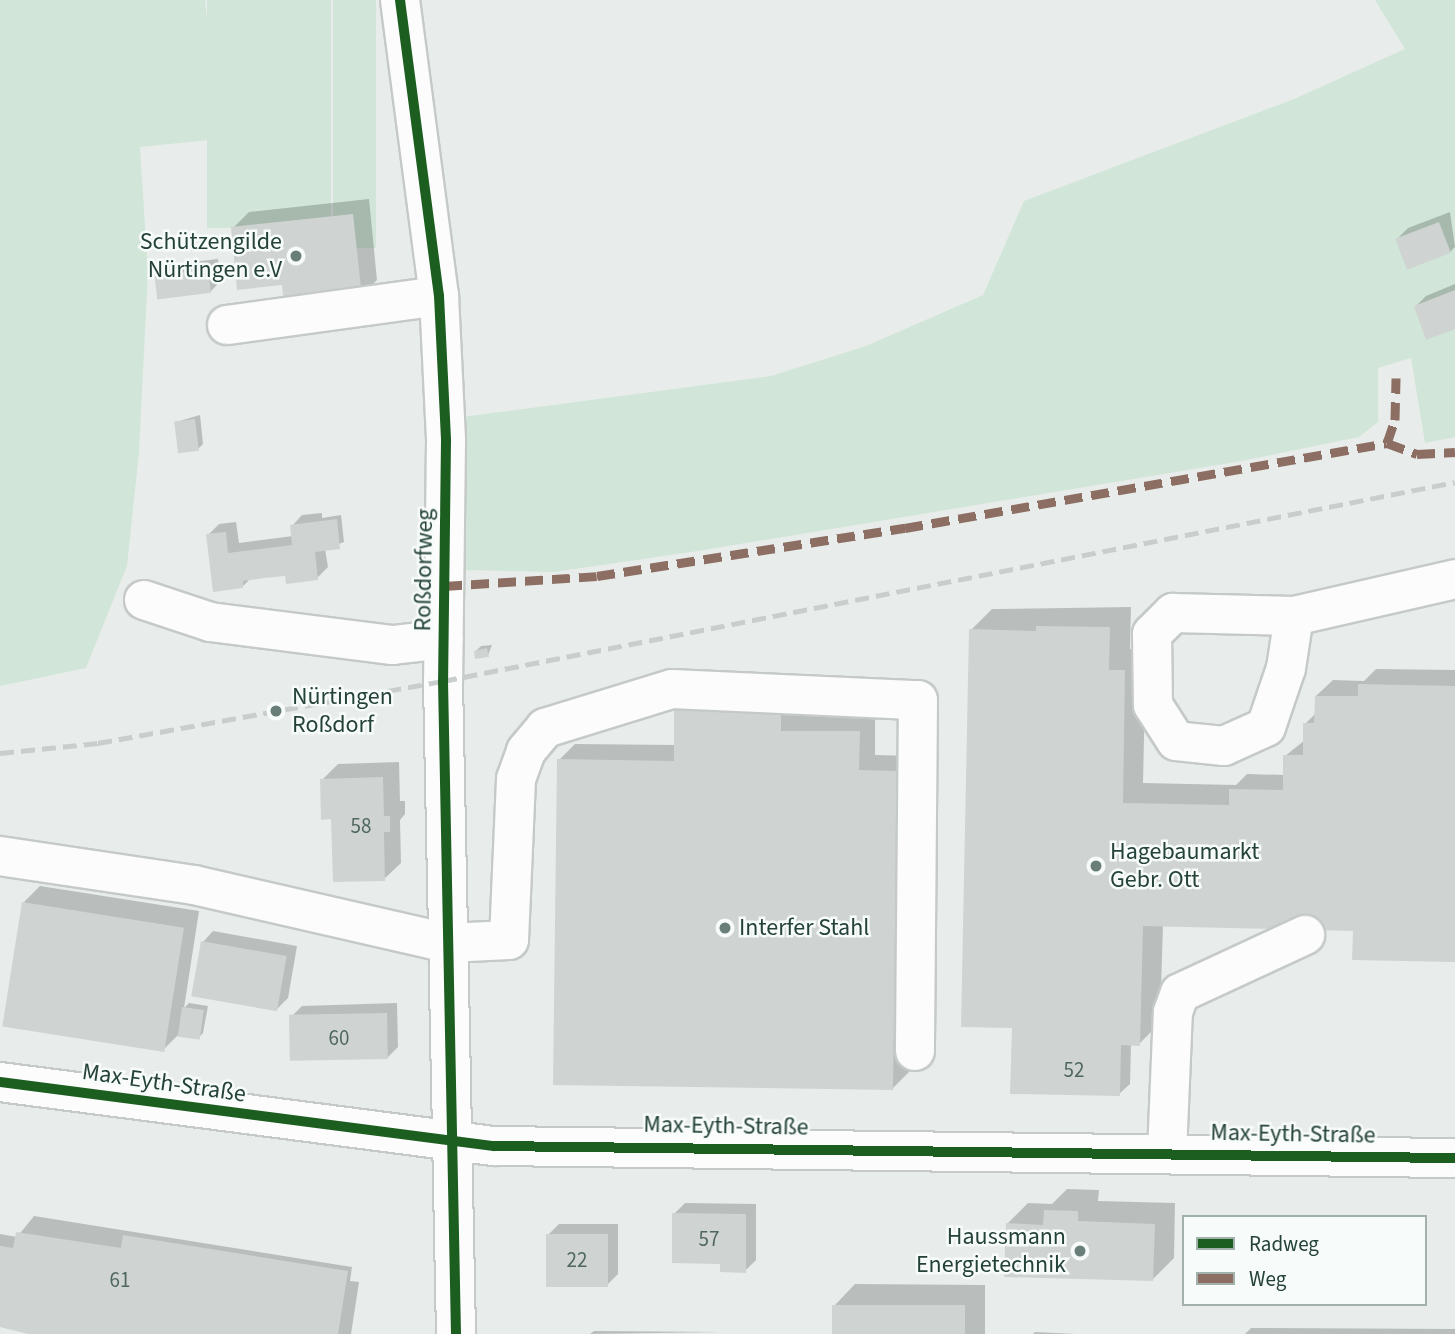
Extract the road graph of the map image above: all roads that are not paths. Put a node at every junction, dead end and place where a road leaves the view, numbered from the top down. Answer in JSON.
{"nodes":[{"id":1,"x":400,"y":0,"type":"edge"},
{"id":2,"x":439,"y":296,"type":"junction"},
{"id":3,"x":227,"y":325,"type":"dead end"},
{"id":4,"x":1455,"y":579,"type":"edge"},
{"id":5,"x":144,"y":600,"type":"dead end"},
{"id":6,"x":1294,"y":617,"type":"dead end"},
{"id":7,"x":444,"y":639,"type":"junction"},
{"id":8,"x":0,"y":856,"type":"edge"},
{"id":9,"x":1305,"y":935,"type":"dead end"},
{"id":10,"x":448,"y":943,"type":"junction"},
{"id":11,"x":915,"y":1051,"type":"dead end"},
{"id":12,"x":0,"y":1082,"type":"edge"},
{"id":13,"x":453,"y":1143,"type":"junction"},
{"id":14,"x":1167,"y":1153,"type":"junction"},
{"id":15,"x":1455,"y":1158,"type":"edge"},
{"id":16,"x":456,"y":1334,"type":"edge"}],
"edges":[{"from":1,"to":2,"type":"street","name":"Roßdorfweg"},
{"from":2,"to":3,"type":"street"},
{"from":2,"to":7,"type":"street","name":"Roßdorfweg"},
{"from":4,"to":6,"type":"street"},
{"from":5,"to":7,"type":"street"},
{"from":7,"to":10,"type":"street","name":"Roßdorfweg"},
{"from":8,"to":10,"type":"street"},
{"from":9,"to":14,"type":"street"},
{"from":10,"to":11,"type":"street"},
{"from":10,"to":13,"type":"street","name":"Roßdorfweg"},
{"from":12,"to":13,"type":"street","name":"Max-Eyth-Straße"},
{"from":13,"to":14,"type":"street","name":"Max-Eyth-Straße"},
{"from":13,"to":16,"type":"street","name":"Roßdorfweg"},
{"from":14,"to":15,"type":"street","name":"Max-Eyth-Straße"}]}
